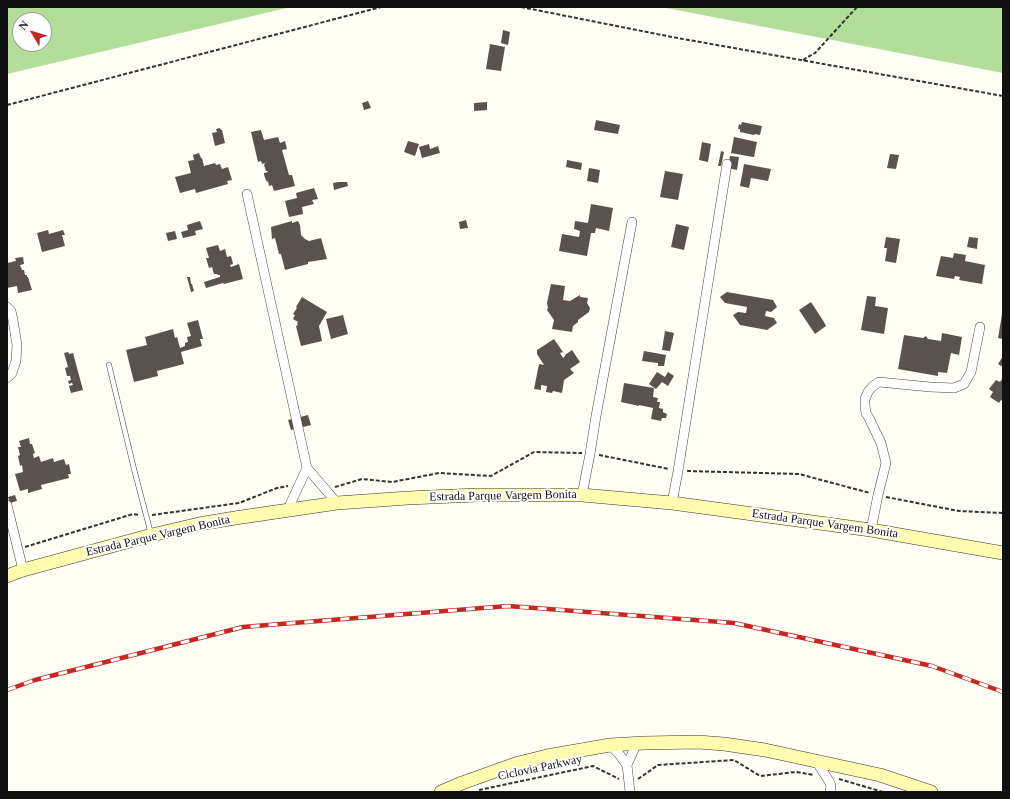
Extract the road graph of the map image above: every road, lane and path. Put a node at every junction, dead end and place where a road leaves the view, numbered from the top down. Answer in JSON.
{"nodes":[{"id":1,"x":381,"y":7,"type":"edge"},
{"id":2,"x":521,"y":7,"type":"edge"},
{"id":3,"x":857,"y":7,"type":"edge"},
{"id":4,"x":802,"y":60,"type":"junction"},
{"id":5,"x":1003,"y":96,"type":"edge"},
{"id":6,"x":7,"y":105,"type":"edge"},
{"id":7,"x":727,"y":164,"type":"dead end"},
{"id":8,"x":247,"y":194,"type":"dead end"},
{"id":9,"x":632,"y":222,"type":"dead end"},
{"id":10,"x":7,"y":307,"type":"edge"},
{"id":11,"x":980,"y":327,"type":"dead end"},
{"id":12,"x":109,"y":365,"type":"dead end"},
{"id":13,"x":7,"y":378,"type":"edge"},
{"id":14,"x":307,"y":468,"type":"junction"},
{"id":15,"x":582,"y":495,"type":"junction"},
{"id":16,"x":337,"y":503,"type":"junction"},
{"id":17,"x":672,"y":503,"type":"junction"},
{"id":18,"x":7,"y":505,"type":"edge"},
{"id":19,"x":287,"y":511,"type":"junction"},
{"id":20,"x":871,"y":530,"type":"junction"},
{"id":21,"x":152,"y":535,"type":"junction"},
{"id":22,"x":1003,"y":553,"type":"edge"},
{"id":23,"x":23,"y":570,"type":"junction"},
{"id":24,"x":7,"y":576,"type":"edge"},
{"id":25,"x":637,"y":743,"type":"junction"},
{"id":26,"x":610,"y":745,"type":"junction"},
{"id":27,"x":816,"y":761,"type":"junction"},
{"id":28,"x":627,"y":765,"type":"junction"},
{"id":29,"x":826,"y":777,"type":"junction"},
{"id":30,"x":630,"y":788,"type":"edge"},
{"id":31,"x":480,"y":790,"type":"dead end"},
{"id":32,"x":440,"y":792,"type":"edge"},
{"id":33,"x":830,"y":792,"type":"edge"},
{"id":34,"x":884,"y":792,"type":"edge"},
{"id":35,"x":931,"y":792,"type":"edge"}],
"edges":[{"from":1,"to":6,"type":"path"},
{"from":2,"to":4,"type":"path"},
{"from":3,"to":4,"type":"path"},
{"from":4,"to":5,"type":"path"},
{"from":7,"to":17,"type":"street"},
{"from":8,"to":14,"type":"street"},
{"from":9,"to":15,"type":"street"},
{"from":10,"to":13,"type":"street"},
{"from":11,"to":20,"type":"street"},
{"from":12,"to":21,"type":"lane"},
{"from":14,"to":16,"type":"street"},
{"from":14,"to":19,"type":"street"},
{"from":15,"to":16,"type":"main road","name":"Estrada Parque Vargem Bonita"},
{"from":15,"to":17,"type":"main road","name":"Estrada Parque Vargem Bonita"},
{"from":16,"to":19,"type":"main road","name":"Estrada Parque Vargem Bonita"},
{"from":17,"to":20,"type":"main road","name":"Estrada Parque Vargem Bonita"},
{"from":18,"to":23,"type":"street"},
{"from":19,"to":21,"type":"main road","name":"Estrada Parque Vargem Bonita"},
{"from":20,"to":22,"type":"main road","name":"Estrada Parque Vargem Bonita"},
{"from":21,"to":23,"type":"main road","name":"Estrada Parque Vargem Bonita"},
{"from":23,"to":24,"type":"main road","name":"Estrada Parque Vargem Bonita"},
{"from":25,"to":26,"type":"main road"},
{"from":25,"to":27,"type":"main road"},
{"from":25,"to":28,"type":"street"},
{"from":26,"to":28,"type":"street"},
{"from":26,"to":32,"type":"main road"},
{"from":27,"to":29,"type":"street"},
{"from":27,"to":35,"type":"main road"},
{"from":28,"to":30,"type":"street"},
{"from":29,"to":30,"type":"path"},
{"from":29,"to":33,"type":"street"},
{"from":29,"to":34,"type":"path"},
{"from":30,"to":31,"type":"path","name":"Ciclovia Parkway"}]}
